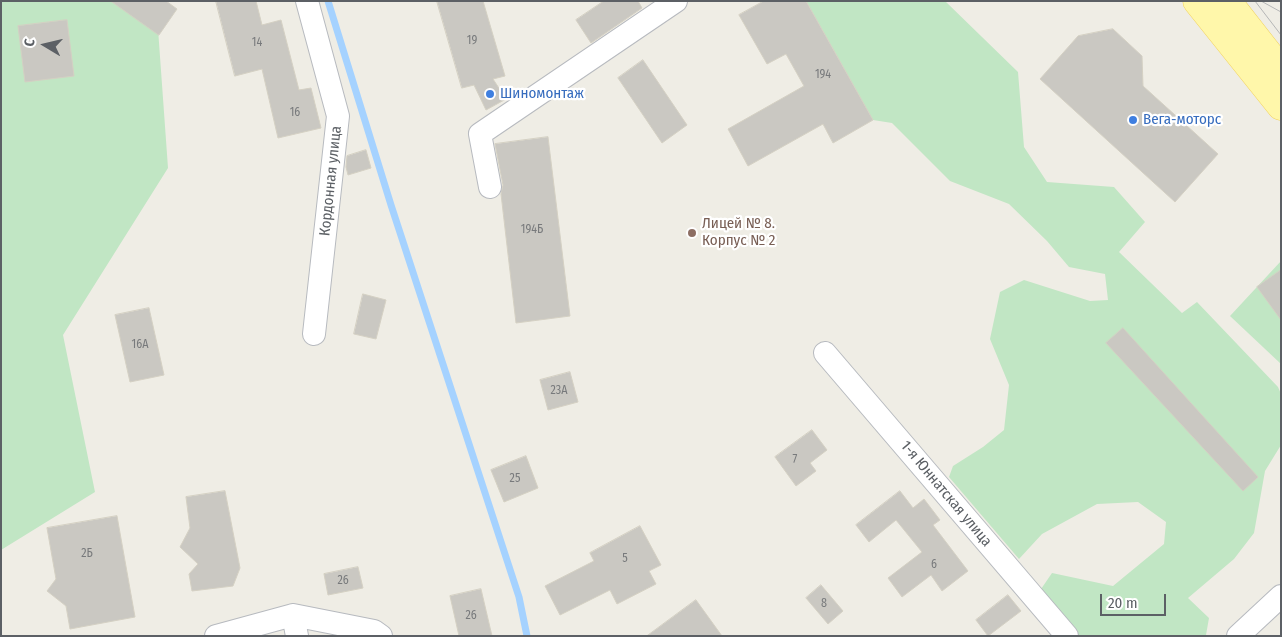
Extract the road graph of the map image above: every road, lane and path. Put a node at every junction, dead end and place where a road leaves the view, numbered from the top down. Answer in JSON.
{"nodes":[{"id":1,"x":307,"y":1,"type":"edge"},
{"id":2,"x":676,"y":1,"type":"edge"},
{"id":3,"x":1197,"y":1,"type":"edge"},
{"id":4,"x":1227,"y":1,"type":"edge"},
{"id":5,"x":1281,"y":70,"type":"edge"},
{"id":6,"x":1281,"y":106,"type":"edge"},
{"id":7,"x":490,"y":187,"type":"dead end"},
{"id":8,"x":314,"y":334,"type":"dead end"},
{"id":9,"x":826,"y":353,"type":"dead end"},
{"id":10,"x":1281,"y":596,"type":"edge"},
{"id":11,"x":295,"y":625,"type":"edge"},
{"id":12,"x":216,"y":636,"type":"edge"},
{"id":13,"x":381,"y":636,"type":"edge"},
{"id":14,"x":1067,"y":636,"type":"edge"},
{"id":15,"x":1238,"y":636,"type":"edge"}],
"edges":[{"from":1,"to":8,"type":"street","name":"Кордонная улица"},
{"from":2,"to":7,"type":"street"},
{"from":3,"to":6,"type":"main road"},
{"from":4,"to":5,"type":"main road"},
{"from":9,"to":14,"type":"street","name":"1-я Юннатская улица"},
{"from":10,"to":15,"type":"street"},
{"from":11,"to":12,"type":"street"},
{"from":11,"to":13,"type":"street"}]}
